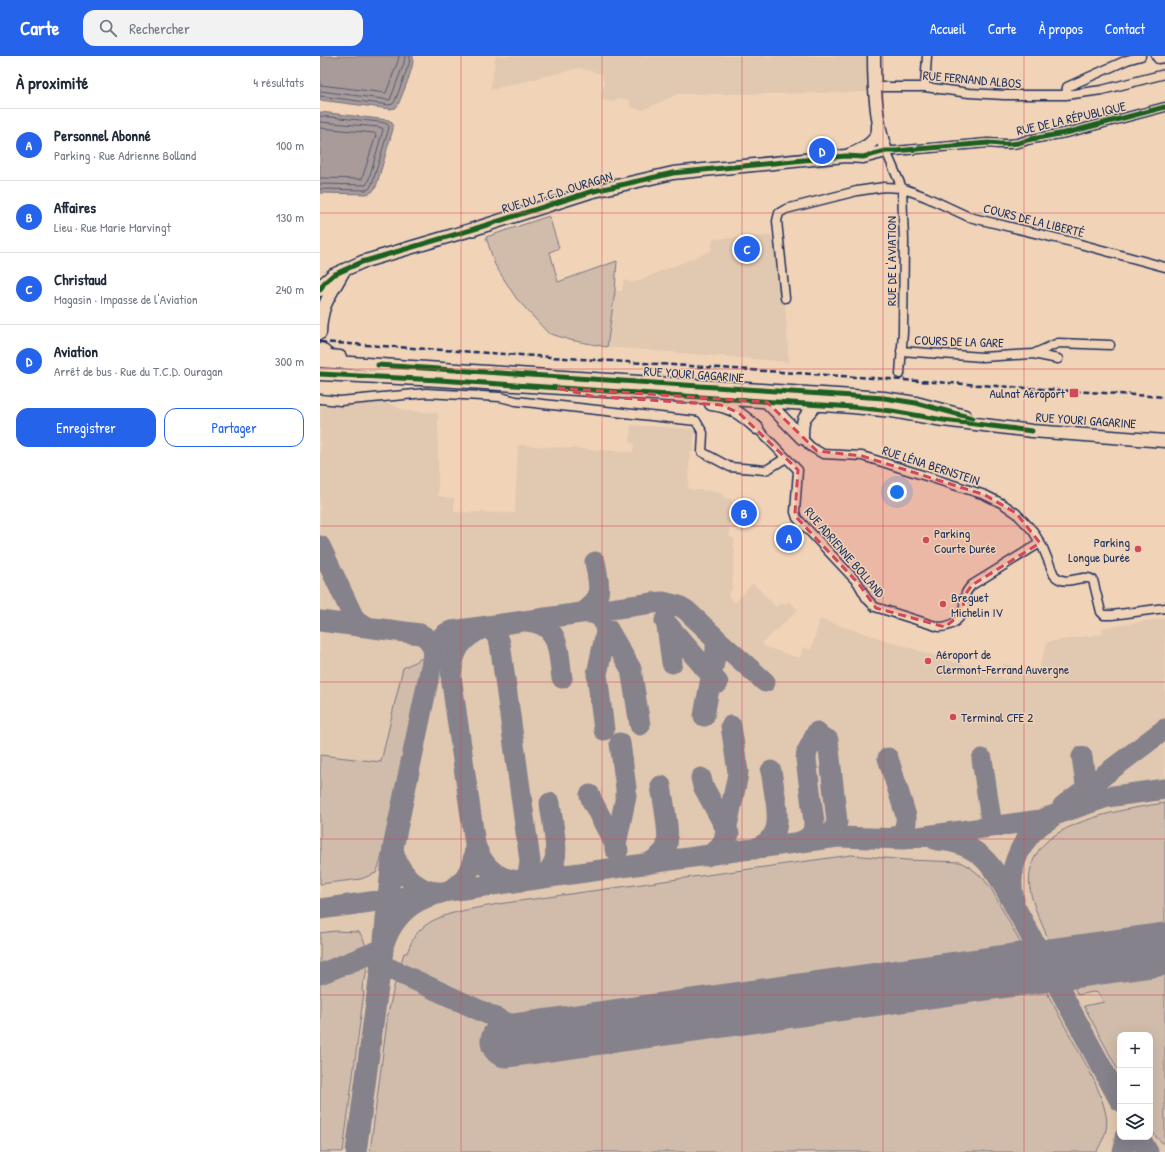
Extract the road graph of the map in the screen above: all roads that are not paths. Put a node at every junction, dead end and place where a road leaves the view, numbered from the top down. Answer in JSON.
{"nodes":[{"id":1,"x":874,"y":56,"type":"edge"},
{"id":2,"x":927,"y":56,"type":"edge"},
{"id":3,"x":1141,"y":56,"type":"edge"},
{"id":4,"x":1165,"y":74,"type":"edge"},
{"id":5,"x":875,"y":87,"type":"junction"},
{"id":6,"x":926,"y":87,"type":"junction"},
{"id":7,"x":1066,"y":95,"type":"junction"},
{"id":8,"x":1165,"y":107,"type":"edge"},
{"id":9,"x":878,"y":122,"type":"junction"},
{"id":10,"x":886,"y":151,"type":"junction"},
{"id":11,"x":846,"y":156,"type":"junction"},
{"id":12,"x":902,"y":188,"type":"junction"},
{"id":13,"x":1165,"y":267,"type":"edge"},
{"id":14,"x":343,"y":270,"type":"junction"},
{"id":15,"x":320,"y":290,"type":"edge"},
{"id":16,"x":785,"y":298,"type":"dead end"},
{"id":17,"x":320,"y":333,"type":"edge"},
{"id":18,"x":1110,"y":345,"type":"dead end"},
{"id":19,"x":320,"y":348,"type":"edge"},
{"id":20,"x":901,"y":351,"type":"junction"},
{"id":21,"x":1033,"y":354,"type":"junction"},
{"id":22,"x":1058,"y":359,"type":"dead end"},
{"id":23,"x":320,"y":361,"type":"edge"},
{"id":24,"x":378,"y":365,"type":"junction"},
{"id":25,"x":900,"y":374,"type":"dead end"},
{"id":26,"x":320,"y":375,"type":"edge"},
{"id":27,"x":557,"y":388,"type":"junction"},
{"id":28,"x":747,"y":389,"type":"junction"},
{"id":29,"x":861,"y":396,"type":"junction"},
{"id":30,"x":320,"y":399,"type":"edge"},
{"id":31,"x":762,"y":400,"type":"junction"},
{"id":32,"x":816,"y":405,"type":"junction"},
{"id":33,"x":1006,"y":427,"type":"junction"},
{"id":34,"x":757,"y":428,"type":"junction"},
{"id":35,"x":802,"y":438,"type":"junction"},
{"id":36,"x":1165,"y":441,"type":"edge"},
{"id":37,"x":786,"y":458,"type":"junction"},
{"id":38,"x":1040,"y":544,"type":"junction"},
{"id":39,"x":1165,"y":608,"type":"edge"}],
"edges":[{"from":1,"to":5,"type":"main road"},
{"from":2,"to":6,"type":"street"},
{"from":3,"to":7,"type":"street"},
{"from":4,"to":7,"type":"street","name":"RUE FERNAND ALBOS"},
{"from":5,"to":6,"type":"street","name":"RUE FERNAND ALBOS"},
{"from":5,"to":9,"type":"main road"},
{"from":6,"to":7,"type":"street","name":"RUE FERNAND ALBOS"},
{"from":8,"to":10,"type":"street","name":"RUE DE LA RÉPUBLIQUE"},
{"from":9,"to":10,"type":"main road"},
{"from":9,"to":11,"type":"main road","name":"RUE DU T.C.D. OURAGAN"},
{"from":10,"to":11,"type":"main road","name":"RUE DU T.C.D. OURAGAN"},
{"from":10,"to":12,"type":"street","name":"RUE DE L'AVIATION"},
{"from":11,"to":14,"type":"main road","name":"RUE DU T.C.D. OURAGAN"},
{"from":12,"to":13,"type":"street","name":"COURS DE LA LIBERTÉ"},
{"from":12,"to":16,"type":"street","name":"COURS DE LA LIBERTÉ"},
{"from":12,"to":20,"type":"street","name":"RUE DE L'AVIATION"},
{"from":14,"to":15,"type":"main road","name":"RUE DU T.C.D. OURAGAN"},
{"from":14,"to":17,"type":"main road"},
{"from":18,"to":21,"type":"street","name":"COURS DE LA GARE"},
{"from":19,"to":24,"type":"main road"},
{"from":20,"to":21,"type":"street","name":"COURS DE LA GARE"},
{"from":20,"to":25,"type":"street","name":"RUE DE L'AVIATION"},
{"from":21,"to":22,"type":"street"},
{"from":23,"to":24,"type":"main road","name":"RUE YOURI GAGARINE"},
{"from":24,"to":26,"type":"main road"},
{"from":24,"to":28,"type":"main road","name":"RUE YOURI GAGARINE"},
{"from":26,"to":27,"type":"main road","name":"RUE YOURI GAGARINE"},
{"from":27,"to":31,"type":"main road","name":"RUE YOURI GAGARINE"},
{"from":27,"to":34,"type":"main road"},
{"from":28,"to":29,"type":"main road","name":"RUE YOURI GAGARINE"},
{"from":28,"to":31,"type":"main road"},
{"from":29,"to":31,"type":"main road"},
{"from":29,"to":33,"type":"main road","name":"RUE YOURI GAGARINE"},
{"from":30,"to":37,"type":"street"},
{"from":31,"to":32,"type":"main road","name":"RUE YOURI GAGARINE"},
{"from":31,"to":34,"type":"main road"},
{"from":31,"to":35,"type":"main road"},
{"from":32,"to":33,"type":"main road","name":"RUE YOURI GAGARINE"},
{"from":32,"to":35,"type":"main road"},
{"from":33,"to":36,"type":"main road","name":"RUE YOURI GAGARINE"},
{"from":34,"to":37,"type":"street","name":"RUE ADRIENNE BOLLAND"},
{"from":35,"to":38,"type":"street","name":"RUE LÉNA BERNSTEIN"},
{"from":37,"to":38,"type":"street","name":"RUE ADRIENNE BOLLAND"},
{"from":38,"to":39,"type":"street","name":"RUE LÉNA BERNSTEIN"}]}
